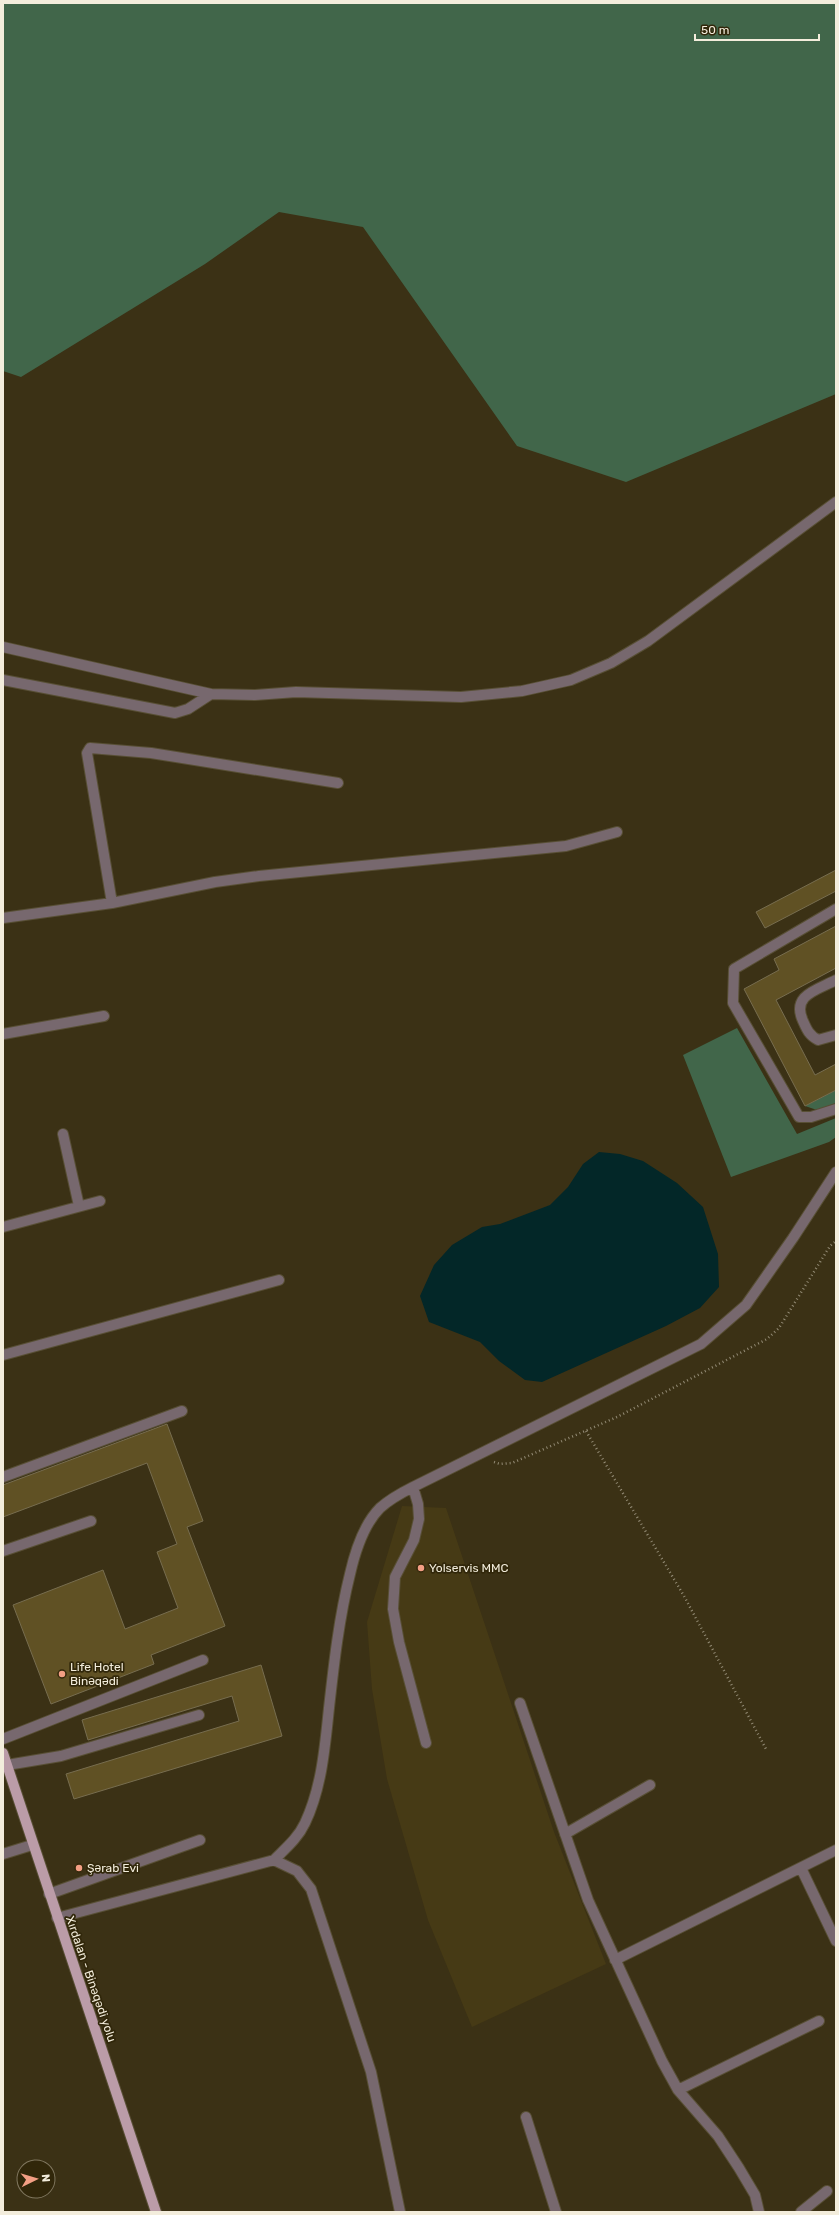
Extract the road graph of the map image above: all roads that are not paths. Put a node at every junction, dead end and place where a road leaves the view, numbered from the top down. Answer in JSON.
{"nodes":[{"id":1,"x":836,"y":502,"type":"edge"},
{"id":2,"x":3,"y":647,"type":"edge"},
{"id":3,"x":3,"y":680,"type":"edge"},
{"id":4,"x":211,"y":694,"type":"junction"},
{"id":5,"x":338,"y":782,"type":"dead end"},
{"id":6,"x":617,"y":832,"type":"dead end"},
{"id":7,"x":112,"y":903,"type":"junction"},
{"id":8,"x":836,"y":909,"type":"edge"},
{"id":9,"x":3,"y":918,"type":"edge"},
{"id":10,"x":836,"y":980,"type":"edge"},
{"id":11,"x":104,"y":1016,"type":"dead end"},
{"id":12,"x":3,"y":1034,"type":"edge"},
{"id":13,"x":836,"y":1035,"type":"edge"},
{"id":14,"x":836,"y":1109,"type":"edge"},
{"id":15,"x":63,"y":1134,"type":"dead end"},
{"id":16,"x":836,"y":1172,"type":"edge"},
{"id":17,"x":100,"y":1201,"type":"dead end"},
{"id":18,"x":79,"y":1206,"type":"junction"},
{"id":19,"x":3,"y":1227,"type":"edge"},
{"id":20,"x":279,"y":1280,"type":"dead end"},
{"id":21,"x":3,"y":1355,"type":"edge"},
{"id":22,"x":182,"y":1411,"type":"dead end"},
{"id":23,"x":3,"y":1477,"type":"edge"},
{"id":24,"x":413,"y":1487,"type":"junction"},
{"id":25,"x":91,"y":1521,"type":"dead end"},
{"id":26,"x":3,"y":1551,"type":"edge"},
{"id":27,"x":203,"y":1660,"type":"dead end"},
{"id":28,"x":520,"y":1703,"type":"dead end"},
{"id":29,"x":199,"y":1715,"type":"dead end"},
{"id":30,"x":3,"y":1739,"type":"edge"},
{"id":31,"x":426,"y":1743,"type":"dead end"},
{"id":32,"x":3,"y":1753,"type":"edge"},
{"id":33,"x":7,"y":1765,"type":"junction"},
{"id":34,"x":650,"y":1785,"type":"dead end"},
{"id":35,"x":565,"y":1834,"type":"junction"},
{"id":36,"x":200,"y":1840,"type":"dead end"},
{"id":37,"x":32,"y":1845,"type":"junction"},
{"id":38,"x":836,"y":1850,"type":"edge"},
{"id":39,"x":3,"y":1854,"type":"edge"},
{"id":40,"x":274,"y":1860,"type":"junction"},
{"id":41,"x":801,"y":1868,"type":"junction"},
{"id":42,"x":49,"y":1894,"type":"junction"},
{"id":43,"x":57,"y":1918,"type":"junction"},
{"id":44,"x":836,"y":1941,"type":"edge"},
{"id":45,"x":615,"y":1960,"type":"junction"},
{"id":46,"x":819,"y":2021,"type":"dead end"},
{"id":47,"x":678,"y":2090,"type":"junction"},
{"id":48,"x":526,"y":2117,"type":"dead end"},
{"id":49,"x":827,"y":2192,"type":"dead end"},
{"id":50,"x":156,"y":2212,"type":"edge"},
{"id":51,"x":400,"y":2212,"type":"edge"},
{"id":52,"x":556,"y":2212,"type":"edge"},
{"id":53,"x":759,"y":2212,"type":"edge"},
{"id":54,"x":801,"y":2212,"type":"edge"}],
"edges":[{"from":1,"to":4,"type":"street"},
{"from":2,"to":4,"type":"street"},
{"from":3,"to":4,"type":"street"},
{"from":5,"to":7,"type":"street"},
{"from":6,"to":7,"type":"street"},
{"from":7,"to":9,"type":"street"},
{"from":8,"to":14,"type":"street"},
{"from":10,"to":13,"type":"street"},
{"from":11,"to":12,"type":"street"},
{"from":15,"to":18,"type":"street"},
{"from":16,"to":24,"type":"street"},
{"from":17,"to":18,"type":"street"},
{"from":18,"to":19,"type":"street"},
{"from":20,"to":21,"type":"street"},
{"from":22,"to":23,"type":"street"},
{"from":24,"to":31,"type":"street"},
{"from":24,"to":40,"type":"street"},
{"from":25,"to":26,"type":"street"},
{"from":27,"to":30,"type":"street"},
{"from":28,"to":35,"type":"street"},
{"from":29,"to":33,"type":"street"},
{"from":32,"to":33,"type":"main road","name":"Xırdalan - Binəqədi yolu"},
{"from":33,"to":37,"type":"main road","name":"Xırdalan - Binəqədi yolu"},
{"from":34,"to":35,"type":"street"},
{"from":35,"to":45,"type":"street"},
{"from":36,"to":42,"type":"street"},
{"from":37,"to":39,"type":"street"},
{"from":37,"to":42,"type":"main road","name":"Xırdalan - Binəqədi yolu"},
{"from":38,"to":41,"type":"street"},
{"from":40,"to":43,"type":"street"},
{"from":40,"to":51,"type":"street"},
{"from":41,"to":44,"type":"street"},
{"from":41,"to":45,"type":"street"},
{"from":42,"to":43,"type":"main road","name":"Xırdalan - Binəqədi yolu"},
{"from":43,"to":50,"type":"main road","name":"Xırdalan - Binəqədi yolu"},
{"from":45,"to":47,"type":"street"},
{"from":46,"to":47,"type":"street"},
{"from":47,"to":53,"type":"street"},
{"from":48,"to":52,"type":"street"},
{"from":49,"to":54,"type":"street"}]}
